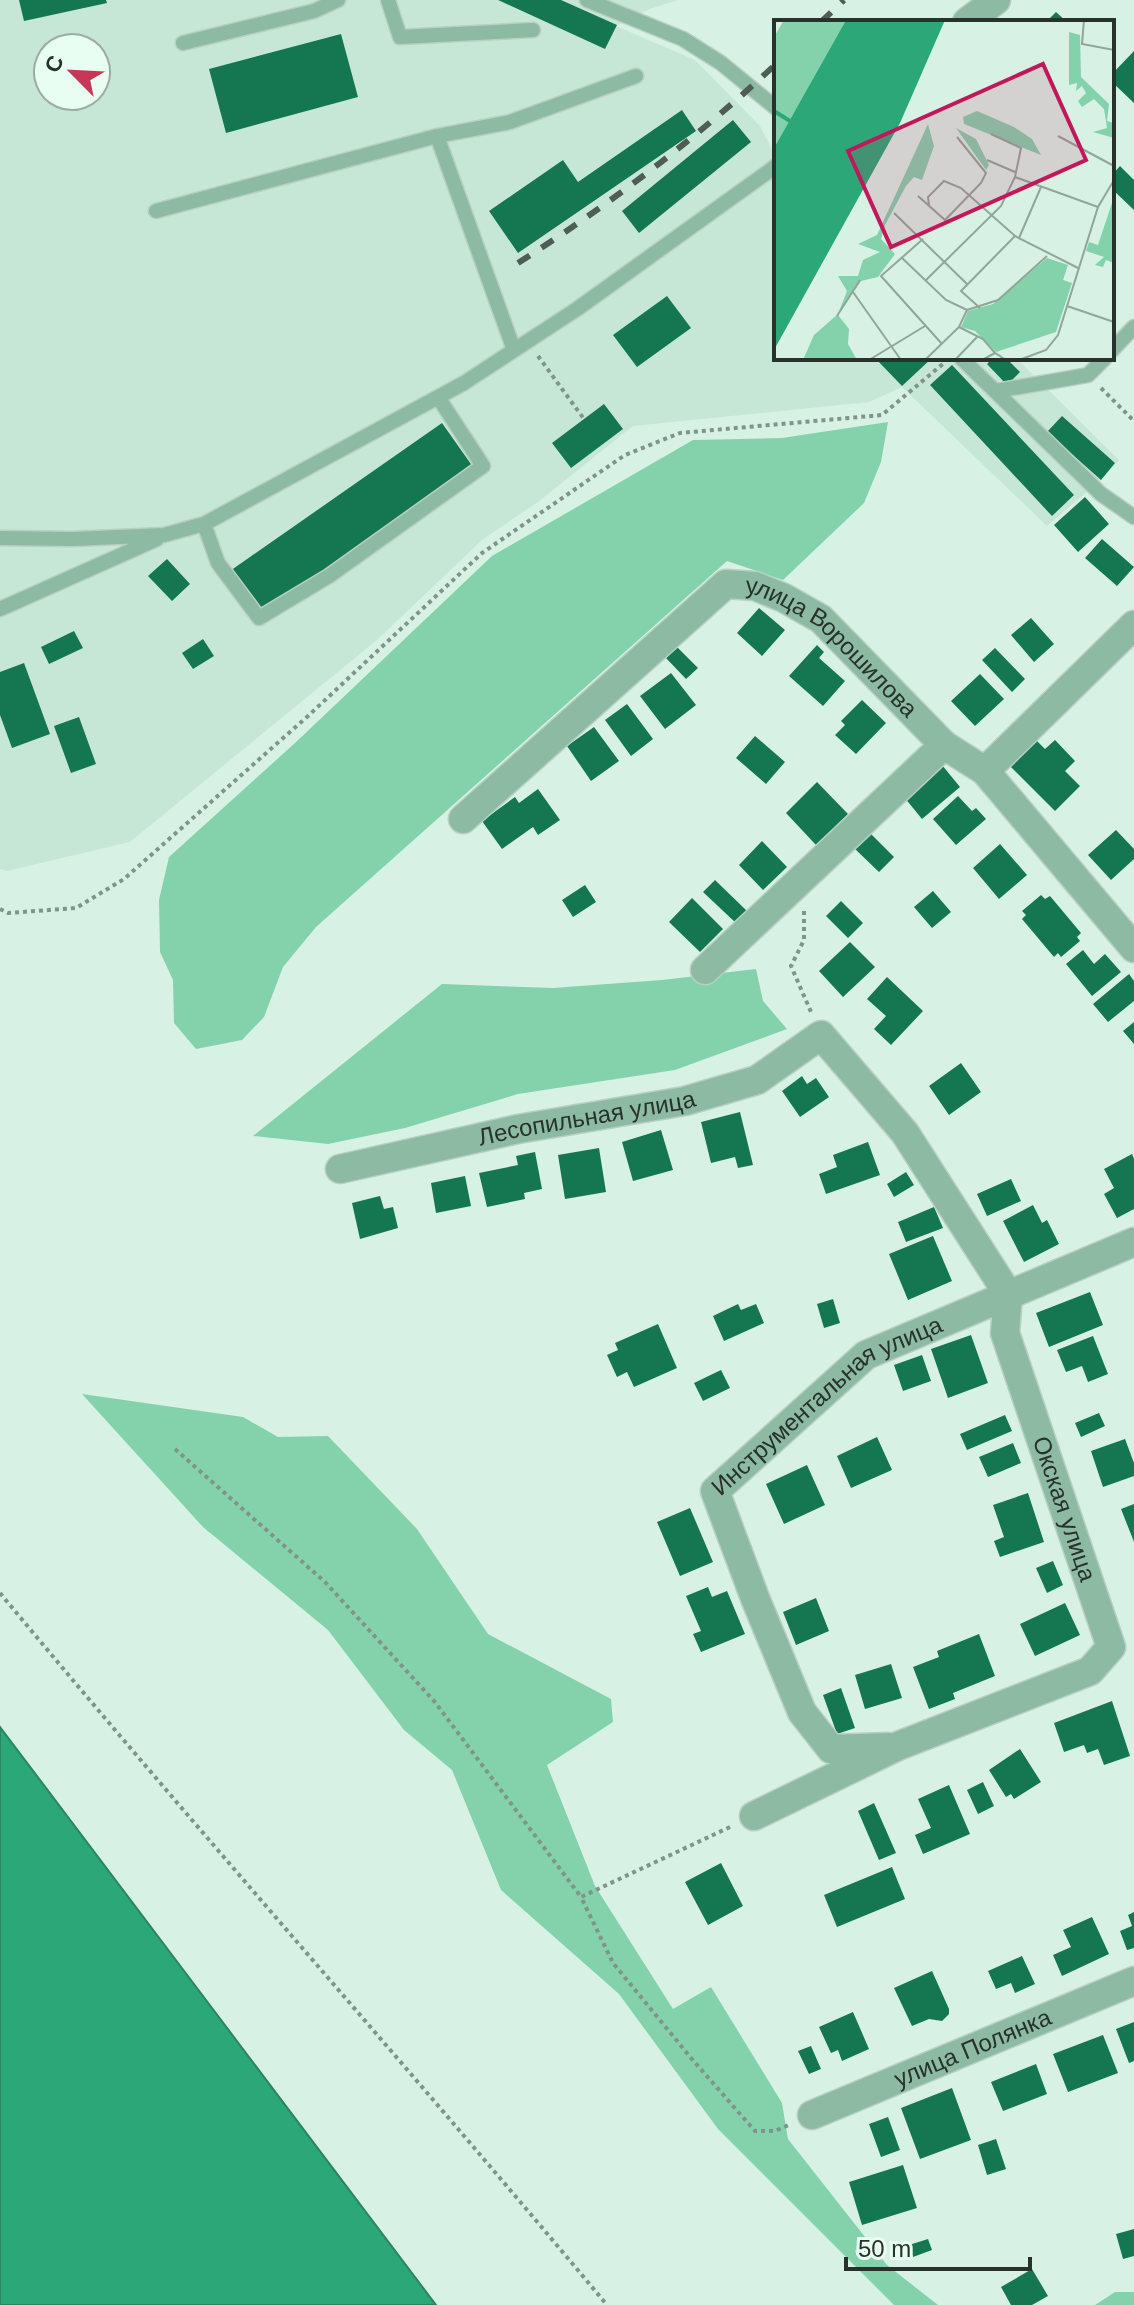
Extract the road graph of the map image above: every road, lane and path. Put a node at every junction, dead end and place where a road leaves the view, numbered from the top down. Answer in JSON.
{"nodes":[{"id":1,"x":338,"y":0,"type":"edge"},
{"id":2,"x":388,"y":0,"type":"edge"},
{"id":3,"x":587,"y":0,"type":"edge"},
{"id":4,"x":996,"y":0,"type":"edge"},
{"id":5,"x":970,"y":20,"type":"edge"},
{"id":6,"x":533,"y":30,"type":"dead end"},
{"id":7,"x":183,"y":43,"type":"dead end"},
{"id":8,"x":636,"y":76,"type":"dead end"},
{"id":9,"x":774,"y":106,"type":"edge"},
{"id":10,"x":437,"y":136,"type":"junction"},
{"id":11,"x":774,"y":167,"type":"edge"},
{"id":12,"x":156,"y":211,"type":"dead end"},
{"id":13,"x":1134,"y":327,"type":"edge"},
{"id":14,"x":528,"y":341,"type":"junction"},
{"id":15,"x":1114,"y":348,"type":"edge"},
{"id":16,"x":514,"y":350,"type":"junction"},
{"id":17,"x":948,"y":360,"type":"edge"},
{"id":18,"x":963,"y":360,"type":"edge"},
{"id":19,"x":1103,"y":360,"type":"edge"},
{"id":20,"x":1088,"y":375,"type":"junction"},
{"id":21,"x":996,"y":391,"type":"junction"},
{"id":22,"x":438,"y":397,"type":"junction"},
{"id":23,"x":584,"y":419,"type":"dead end"},
{"id":24,"x":1134,"y":421,"type":"edge"},
{"id":25,"x":1134,"y":517,"type":"edge"},
{"id":26,"x":204,"y":524,"type":"junction"},
{"id":27,"x":164,"y":535,"type":"junction"},
{"id":28,"x":0,"y":538,"type":"edge"},
{"id":29,"x":0,"y":609,"type":"edge"},
{"id":30,"x":1134,"y":625,"type":"edge"},
{"id":31,"x":944,"y":745,"type":"junction"},
{"id":32,"x":985,"y":771,"type":"junction"},
{"id":33,"x":463,"y":819,"type":"dead end"},
{"id":34,"x":804,"y":877,"type":"junction"},
{"id":35,"x":0,"y":909,"type":"edge"},
{"id":36,"x":1134,"y":948,"type":"edge"},
{"id":37,"x":705,"y":970,"type":"dead end"},
{"id":38,"x":821,"y":1035,"type":"junction"},
{"id":39,"x":340,"y":1169,"type":"dead end"},
{"id":40,"x":1134,"y":1242,"type":"edge"},
{"id":41,"x":1008,"y":1294,"type":"junction"},
{"id":42,"x":175,"y":1449,"type":"dead end"},
{"id":43,"x":0,"y":1593,"type":"edge"},
{"id":44,"x":898,"y":1746,"type":"junction"},
{"id":45,"x":754,"y":1816,"type":"joint"},
{"id":46,"x":581,"y":1897,"type":"junction"},
{"id":47,"x":1134,"y":1981,"type":"edge"},
{"id":48,"x":812,"y":2115,"type":"joint"},
{"id":49,"x":607,"y":2305,"type":"edge"}],
"edges":[{"from":1,"to":7,"type":"lane"},
{"from":2,"to":6,"type":"lane"},
{"from":3,"to":9,"type":"lane"},
{"from":4,"to":5,"type":"street"},
{"from":8,"to":10,"type":"lane"},
{"from":10,"to":12,"type":"lane"},
{"from":10,"to":16,"type":"lane"},
{"from":11,"to":14,"type":"lane"},
{"from":13,"to":15,"type":"lane"},
{"from":14,"to":16,"type":"lane"},
{"from":14,"to":23,"type":"path"},
{"from":16,"to":22,"type":"lane"},
{"from":17,"to":35,"type":"path"},
{"from":18,"to":21,"type":"lane"},
{"from":19,"to":20,"type":"lane"},
{"from":20,"to":21,"type":"lane"},
{"from":20,"to":24,"type":"path"},
{"from":21,"to":25,"type":"lane"},
{"from":22,"to":26,"type":"lane"},
{"from":22,"to":26,"type":"lane"},
{"from":26,"to":27,"type":"lane"},
{"from":27,"to":28,"type":"lane"},
{"from":27,"to":29,"type":"lane"},
{"from":30,"to":32,"type":"street"},
{"from":31,"to":32,"type":"street","name":"улица Ворошилова"},
{"from":31,"to":33,"type":"street","name":"улица Ворошилова"},
{"from":31,"to":34,"type":"street"},
{"from":32,"to":36,"type":"street","name":"улица Ворошилова"},
{"from":34,"to":37,"type":"street"},
{"from":34,"to":38,"type":"path"},
{"from":38,"to":39,"type":"street","name":"Лесопильная улица"},
{"from":38,"to":41,"type":"street"},
{"from":40,"to":41,"type":"street","name":"Инструментальная улица"},
{"from":41,"to":44,"type":"street","name":"Окская улица"},
{"from":41,"to":44,"type":"street","name":"Инструментальная улица"},
{"from":42,"to":46,"type":"path"},
{"from":43,"to":49,"type":"path"},
{"from":44,"to":45,"type":"street","name":"Окская улица"},
{"from":45,"to":46,"type":"path"},
{"from":46,"to":48,"type":"path"},
{"from":47,"to":48,"type":"street","name":"улица Полянка"}]}
